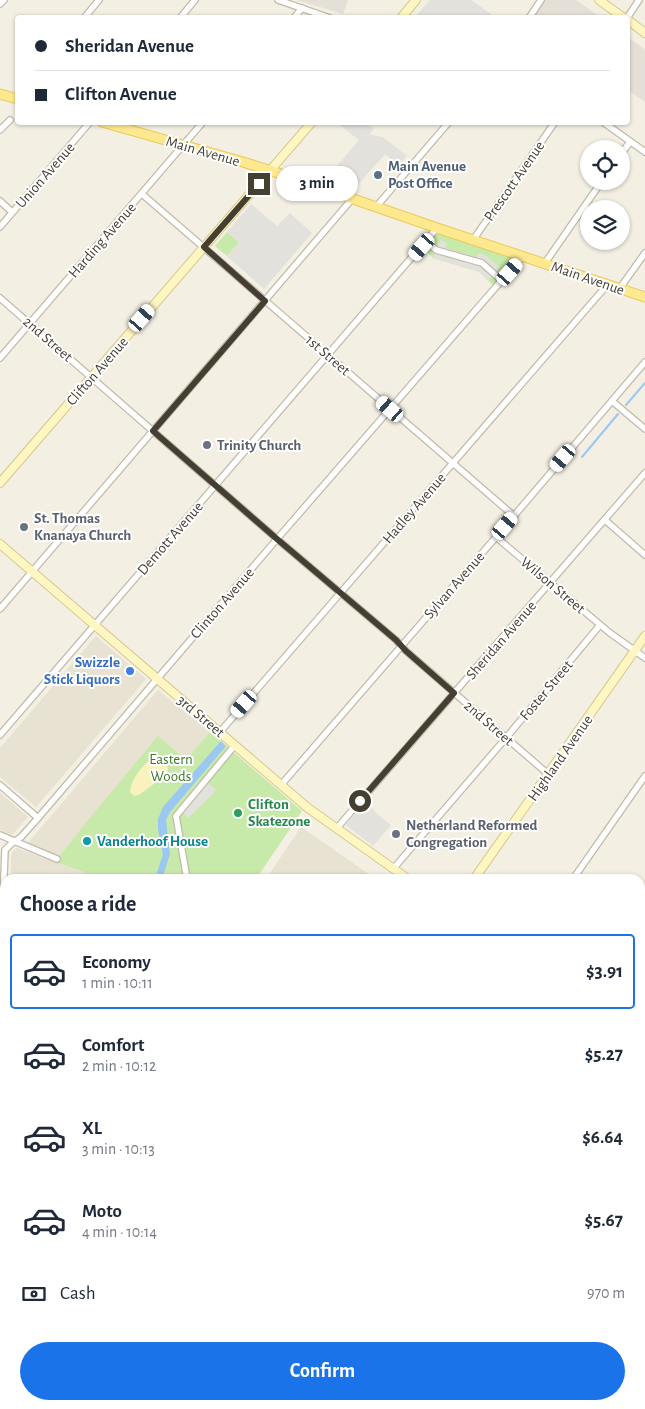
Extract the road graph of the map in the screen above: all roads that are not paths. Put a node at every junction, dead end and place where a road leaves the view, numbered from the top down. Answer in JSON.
{"nodes":[{"id":1,"x":4,"y":0,"type":"edge"},
{"id":2,"x":99,"y":0,"type":"edge"},
{"id":3,"x":195,"y":0,"type":"edge"},
{"id":4,"x":278,"y":0,"type":"edge"},
{"id":5,"x":416,"y":0,"type":"edge"},
{"id":6,"x":541,"y":0,"type":"edge"},
{"id":7,"x":599,"y":0,"type":"edge"},
{"id":8,"x":639,"y":0,"type":"edge"},
{"id":9,"x":0,"y":4,"type":"edge"},
{"id":10,"x":302,"y":8,"type":"junction"},
{"id":11,"x":408,"y":13,"type":"edge"},
{"id":12,"x":86,"y":15,"type":"edge"},
{"id":13,"x":182,"y":15,"type":"edge"},
{"id":14,"x":296,"y":15,"type":"edge"},
{"id":15,"x":322,"y":15,"type":"edge"},
{"id":16,"x":531,"y":15,"type":"edge"},
{"id":17,"x":622,"y":15,"type":"edge"},
{"id":18,"x":628,"y":15,"type":"edge"},
{"id":19,"x":630,"y":21,"type":"edge"},
{"id":20,"x":645,"y":33,"type":"edge"},
{"id":21,"x":0,"y":94,"type":"edge"},
{"id":22,"x":15,"y":97,"type":"edge"},
{"id":23,"x":10,"y":120,"type":"dead end"},
{"id":24,"x":87,"y":125,"type":"edge"},
{"id":25,"x":112,"y":125,"type":"edge"},
{"id":26,"x":200,"y":125,"type":"edge"},
{"id":27,"x":309,"y":125,"type":"edge"},
{"id":28,"x":445,"y":125,"type":"edge"},
{"id":29,"x":553,"y":125,"type":"edge"},
{"id":30,"x":607,"y":125,"type":"edge"},
{"id":31,"x":0,"y":130,"type":"edge"},
{"id":32,"x":627,"y":140,"type":"edge"},
{"id":33,"x":630,"y":142,"type":"edge"},
{"id":34,"x":183,"y":146,"type":"junction"},
{"id":35,"x":645,"y":152,"type":"edge"},
{"id":36,"x":270,"y":171,"type":"junction"},
{"id":37,"x":596,"y":190,"type":"edge"},
{"id":38,"x":142,"y":194,"type":"junction"},
{"id":39,"x":352,"y":199,"type":"junction"},
{"id":40,"x":0,"y":201,"type":"edge"},
{"id":41,"x":376,"y":207,"type":"junction"},
{"id":42,"x":12,"y":212,"type":"junction"},
{"id":43,"x":0,"y":227,"type":"edge"},
{"id":44,"x":437,"y":228,"type":"junction"},
{"id":45,"x":473,"y":240,"type":"junction"},
{"id":46,"x":426,"y":241,"type":"junction"},
{"id":47,"x":204,"y":247,"type":"junction"},
{"id":48,"x":645,"y":253,"type":"edge"},
{"id":49,"x":522,"y":256,"type":"junction"},
{"id":50,"x":545,"y":263,"type":"junction"},
{"id":51,"x":502,"y":281,"type":"junction"},
{"id":52,"x":608,"y":284,"type":"junction"},
{"id":53,"x":620,"y":288,"type":"junction"},
{"id":54,"x":645,"y":297,"type":"edge"},
{"id":55,"x":0,"y":298,"type":"edge"},
{"id":56,"x":265,"y":301,"type":"junction"},
{"id":57,"x":30,"y":323,"type":"junction"},
{"id":58,"x":328,"y":355,"type":"junction"},
{"id":59,"x":0,"y":358,"type":"edge"},
{"id":60,"x":645,"y":362,"type":"edge"},
{"id":61,"x":91,"y":377,"type":"junction"},
{"id":62,"x":612,"y":401,"type":"junction"},
{"id":63,"x":390,"y":409,"type":"junction"},
{"id":64,"x":645,"y":429,"type":"edge"},
{"id":65,"x":153,"y":431,"type":"junction"},
{"id":66,"x":453,"y":463,"type":"junction"},
{"id":67,"x":645,"y":473,"type":"edge"},
{"id":68,"x":0,"y":483,"type":"edge"},
{"id":69,"x":216,"y":485,"type":"junction"},
{"id":70,"x":514,"y":516,"type":"junction"},
{"id":71,"x":605,"y":520,"type":"junction"},
{"id":72,"x":496,"y":537,"type":"junction"},
{"id":73,"x":277,"y":539,"type":"junction"},
{"id":74,"x":0,"y":544,"type":"edge"},
{"id":75,"x":645,"y":555,"type":"edge"},
{"id":76,"x":32,"y":571,"type":"junction"},
{"id":77,"x":550,"y":583,"type":"junction"},
{"id":78,"x":340,"y":593,"type":"junction"},
{"id":79,"x":0,"y":609,"type":"edge"},
{"id":80,"x":94,"y":625,"type":"junction"},
{"id":81,"x":600,"y":625,"type":"junction"},
{"id":82,"x":645,"y":636,"type":"edge"},
{"id":83,"x":401,"y":646,"type":"junction"},
{"id":84,"x":635,"y":651,"type":"junction"},
{"id":85,"x":645,"y":658,"type":"edge"},
{"id":86,"x":156,"y":679,"type":"junction"},
{"id":87,"x":454,"y":693,"type":"junction"},
{"id":88,"x":220,"y":732,"type":"junction"},
{"id":89,"x":0,"y":735,"type":"edge"},
{"id":90,"x":506,"y":738,"type":"junction"},
{"id":91,"x":236,"y":745,"type":"junction"},
{"id":92,"x":548,"y":774,"type":"junction"},
{"id":93,"x":645,"y":776,"type":"edge"},
{"id":94,"x":0,"y":785,"type":"edge"},
{"id":95,"x":281,"y":785,"type":"junction"},
{"id":96,"x":38,"y":818,"type":"junction"},
{"id":97,"x":337,"y":828,"type":"junction"},
{"id":98,"x":0,"y":835,"type":"edge"},
{"id":99,"x":14,"y":841,"type":"junction"},
{"id":100,"x":57,"y":859,"type":"dead end"},
{"id":101,"x":393,"y":868,"type":"junction"},
{"id":102,"x":4,"y":874,"type":"edge"},
{"id":103,"x":186,"y":874,"type":"edge"},
{"id":104,"x":401,"y":874,"type":"edge"},
{"id":105,"x":478,"y":874,"type":"edge"},
{"id":106,"x":576,"y":874,"type":"edge"}],
"edges":[{"from":1,"to":9,"type":"street"},
{"from":2,"to":12,"type":"street"},
{"from":3,"to":13,"type":"street"},
{"from":4,"to":10,"type":"street"},
{"from":5,"to":11,"type":"street"},
{"from":6,"to":16,"type":"street"},
{"from":7,"to":17,"type":"street"},
{"from":8,"to":18,"type":"street"},
{"from":10,"to":14,"type":"street"},
{"from":10,"to":15,"type":"street"},
{"from":19,"to":20,"type":"street"},
{"from":21,"to":22,"type":"main road"},
{"from":23,"to":31,"type":"street"},
{"from":24,"to":42,"type":"street","name":"Union Avenue"},
{"from":25,"to":34,"type":"main road","name":"Main Avenue"},
{"from":26,"to":34,"type":"street","name":"Harding Avenue"},
{"from":27,"to":36,"type":"street","name":"Clifton Avenue"},
{"from":28,"to":41,"type":"street"},
{"from":29,"to":45,"type":"street","name":"Prescott Avenue"},
{"from":30,"to":32,"type":"street"},
{"from":33,"to":35,"type":"street"},
{"from":34,"to":36,"type":"main road","name":"Main Avenue"},
{"from":34,"to":38,"type":"street","name":"Harding Avenue"},
{"from":36,"to":39,"type":"main road","name":"Main Avenue"},
{"from":36,"to":47,"type":"street","name":"Clifton Avenue"},
{"from":37,"to":50,"type":"street"},
{"from":38,"to":47,"type":"street","name":"1st Street"},
{"from":38,"to":57,"type":"street","name":"Harding Avenue"},
{"from":39,"to":41,"type":"main road","name":"Main Avenue"},
{"from":39,"to":56,"type":"street"},
{"from":40,"to":42,"type":"street"},
{"from":41,"to":44,"type":"main road","name":"Main Avenue"},
{"from":42,"to":43,"type":"street","name":"Union Avenue"},
{"from":44,"to":45,"type":"main road","name":"Main Avenue"},
{"from":44,"to":46,"type":"street","name":"Demott Avenue"},
{"from":45,"to":49,"type":"main road","name":"Main Avenue"},
{"from":46,"to":51,"type":"street"},
{"from":46,"to":58,"type":"street","name":"Demott Avenue"},
{"from":47,"to":56,"type":"street","name":"1st Street"},
{"from":47,"to":61,"type":"street","name":"Clifton Avenue"},
{"from":48,"to":53,"type":"street"},
{"from":49,"to":50,"type":"main road","name":"Main Avenue"},
{"from":49,"to":51,"type":"street","name":"Clinton Avenue"},
{"from":50,"to":52,"type":"main road","name":"Main Avenue"},
{"from":51,"to":63,"type":"street","name":"Clinton Avenue"},
{"from":52,"to":53,"type":"main road","name":"Main Avenue"},
{"from":52,"to":66,"type":"street","name":"Hadley Avenue"},
{"from":53,"to":54,"type":"main road","name":"Main Avenue"},
{"from":55,"to":57,"type":"street","name":"2nd Street"},
{"from":56,"to":58,"type":"street","name":"1st Street"},
{"from":56,"to":65,"type":"street"},
{"from":57,"to":59,"type":"street","name":"Harding Avenue"},
{"from":57,"to":61,"type":"street","name":"2nd Street"},
{"from":58,"to":63,"type":"street","name":"1st Street"},
{"from":58,"to":69,"type":"street","name":"Demott Avenue"},
{"from":60,"to":62,"type":"street","name":"Sylvan Avenue"},
{"from":61,"to":65,"type":"street","name":"2nd Street"},
{"from":61,"to":68,"type":"street","name":"Clifton Avenue"},
{"from":62,"to":64,"type":"street"},
{"from":62,"to":70,"type":"street","name":"Sylvan Avenue"},
{"from":63,"to":66,"type":"street","name":"1st Street"},
{"from":63,"to":73,"type":"street","name":"Clinton Avenue"},
{"from":65,"to":69,"type":"street","name":"2nd Street"},
{"from":65,"to":76,"type":"street"},
{"from":66,"to":70,"type":"street","name":"1st Street"},
{"from":66,"to":78,"type":"street","name":"Hadley Avenue"},
{"from":67,"to":71,"type":"street","name":"Sheridan Avenue"},
{"from":69,"to":73,"type":"street","name":"2nd Street"},
{"from":69,"to":80,"type":"street","name":"Demott Avenue"},
{"from":70,"to":72,"type":"street","name":"Sylvan Avenue"},
{"from":71,"to":75,"type":"street"},
{"from":71,"to":77,"type":"street","name":"Sheridan Avenue"},
{"from":72,"to":77,"type":"street","name":"Wilson Street"},
{"from":72,"to":83,"type":"street","name":"Sylvan Avenue"},
{"from":73,"to":78,"type":"street","name":"2nd Street"},
{"from":73,"to":86,"type":"street","name":"Clinton Avenue"},
{"from":74,"to":76,"type":"street","name":"3rd Street"},
{"from":76,"to":79,"type":"street"},
{"from":76,"to":80,"type":"street","name":"3rd Street"},
{"from":77,"to":81,"type":"street","name":"Wilson Street"},
{"from":77,"to":87,"type":"street","name":"Sheridan Avenue"},
{"from":78,"to":83,"type":"street","name":"2nd Street"},
{"from":78,"to":88,"type":"street","name":"Hadley Avenue"},
{"from":80,"to":86,"type":"street","name":"3rd Street"},
{"from":80,"to":89,"type":"street","name":"Demott Avenue"},
{"from":81,"to":84,"type":"street","name":"Wilson Street"},
{"from":81,"to":90,"type":"street","name":"Foster Street"},
{"from":82,"to":84,"type":"street","name":"Highland Avenue"},
{"from":83,"to":87,"type":"street","name":"2nd Street"},
{"from":83,"to":95,"type":"street","name":"Sylvan Avenue"},
{"from":84,"to":85,"type":"street","name":"Wilson Street"},
{"from":84,"to":92,"type":"street","name":"Highland Avenue"},
{"from":86,"to":88,"type":"street","name":"3rd Street"},
{"from":86,"to":96,"type":"street","name":"Clinton Avenue"},
{"from":87,"to":90,"type":"street","name":"2nd Street"},
{"from":87,"to":97,"type":"street","name":"Sheridan Avenue"},
{"from":88,"to":91,"type":"street","name":"3rd Street"},
{"from":90,"to":92,"type":"street","name":"2nd Street"},
{"from":90,"to":101,"type":"street","name":"Foster Street"},
{"from":91,"to":95,"type":"street","name":"3rd Street"},
{"from":91,"to":103,"type":"street"},
{"from":92,"to":105,"type":"street","name":"Highland Avenue"},
{"from":93,"to":106,"type":"street"},
{"from":94,"to":96,"type":"street"},
{"from":95,"to":97,"type":"street","name":"3rd Street"},
{"from":96,"to":99,"type":"street","name":"Clinton Avenue"},
{"from":97,"to":101,"type":"street","name":"3rd Street"},
{"from":98,"to":99,"type":"street"},
{"from":99,"to":100,"type":"street"},
{"from":99,"to":102,"type":"street","name":"Clinton Avenue"},
{"from":101,"to":104,"type":"street","name":"3rd Street"}]}
